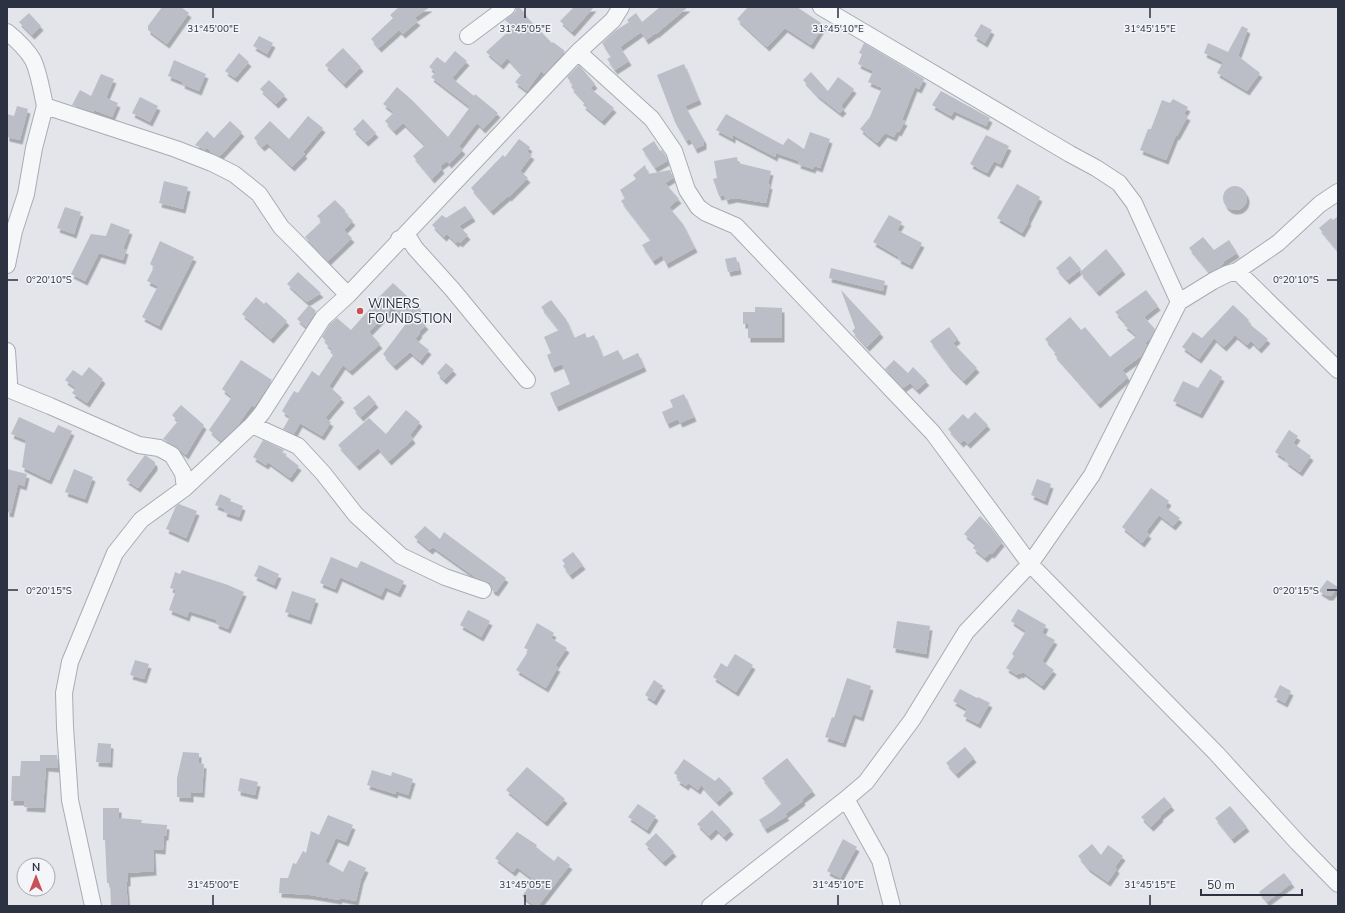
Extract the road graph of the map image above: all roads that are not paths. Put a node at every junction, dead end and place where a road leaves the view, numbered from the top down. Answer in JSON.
{"nodes":[{"id":1,"x":507,"y":7,"type":"edge"},
{"id":2,"x":621,"y":7,"type":"edge"},
{"id":3,"x":821,"y":7,"type":"edge"},
{"id":4,"x":7,"y":32,"type":"edge"},
{"id":5,"x":468,"y":36,"type":"dead end"},
{"id":6,"x":578,"y":52,"type":"junction"},
{"id":7,"x":45,"y":106,"type":"junction"},
{"id":8,"x":1338,"y":192,"type":"edge"},
{"id":9,"x":399,"y":239,"type":"junction"},
{"id":10,"x":7,"y":265,"type":"edge"},
{"id":11,"x":1237,"y":271,"type":"junction"},
{"id":12,"x":348,"y":295,"type":"junction"},
{"id":13,"x":1180,"y":302,"type":"junction"},
{"id":14,"x":7,"y":351,"type":"edge"},
{"id":15,"x":1338,"y":370,"type":"edge"},
{"id":16,"x":527,"y":380,"type":"dead end"},
{"id":17,"x":8,"y":389,"type":"edge"},
{"id":18,"x":252,"y":426,"type":"junction"},
{"id":19,"x":185,"y":488,"type":"junction"},
{"id":20,"x":1030,"y":564,"type":"junction"},
{"id":21,"x":483,"y":590,"type":"dead end"},
{"id":22,"x":846,"y":799,"type":"junction"},
{"id":23,"x":1338,"y":884,"type":"edge"},
{"id":24,"x":92,"y":906,"type":"edge"},
{"id":25,"x":710,"y":906,"type":"edge"},
{"id":26,"x":892,"y":906,"type":"edge"}],
"edges":[{"from":1,"to":5,"type":"street"},
{"from":2,"to":6,"type":"street"},
{"from":3,"to":13,"type":"street"},
{"from":4,"to":7,"type":"street"},
{"from":6,"to":9,"type":"street"},
{"from":6,"to":20,"type":"street"},
{"from":7,"to":10,"type":"street"},
{"from":7,"to":12,"type":"street"},
{"from":8,"to":11,"type":"street"},
{"from":9,"to":12,"type":"street"},
{"from":9,"to":16,"type":"street"},
{"from":11,"to":13,"type":"street"},
{"from":11,"to":15,"type":"street"},
{"from":12,"to":18,"type":"street"},
{"from":13,"to":20,"type":"street"},
{"from":14,"to":17,"type":"street"},
{"from":17,"to":19,"type":"street"},
{"from":18,"to":19,"type":"street"},
{"from":18,"to":21,"type":"street"},
{"from":19,"to":24,"type":"street"},
{"from":20,"to":22,"type":"street"},
{"from":20,"to":23,"type":"street"},
{"from":22,"to":25,"type":"street"},
{"from":22,"to":26,"type":"street"}]}
